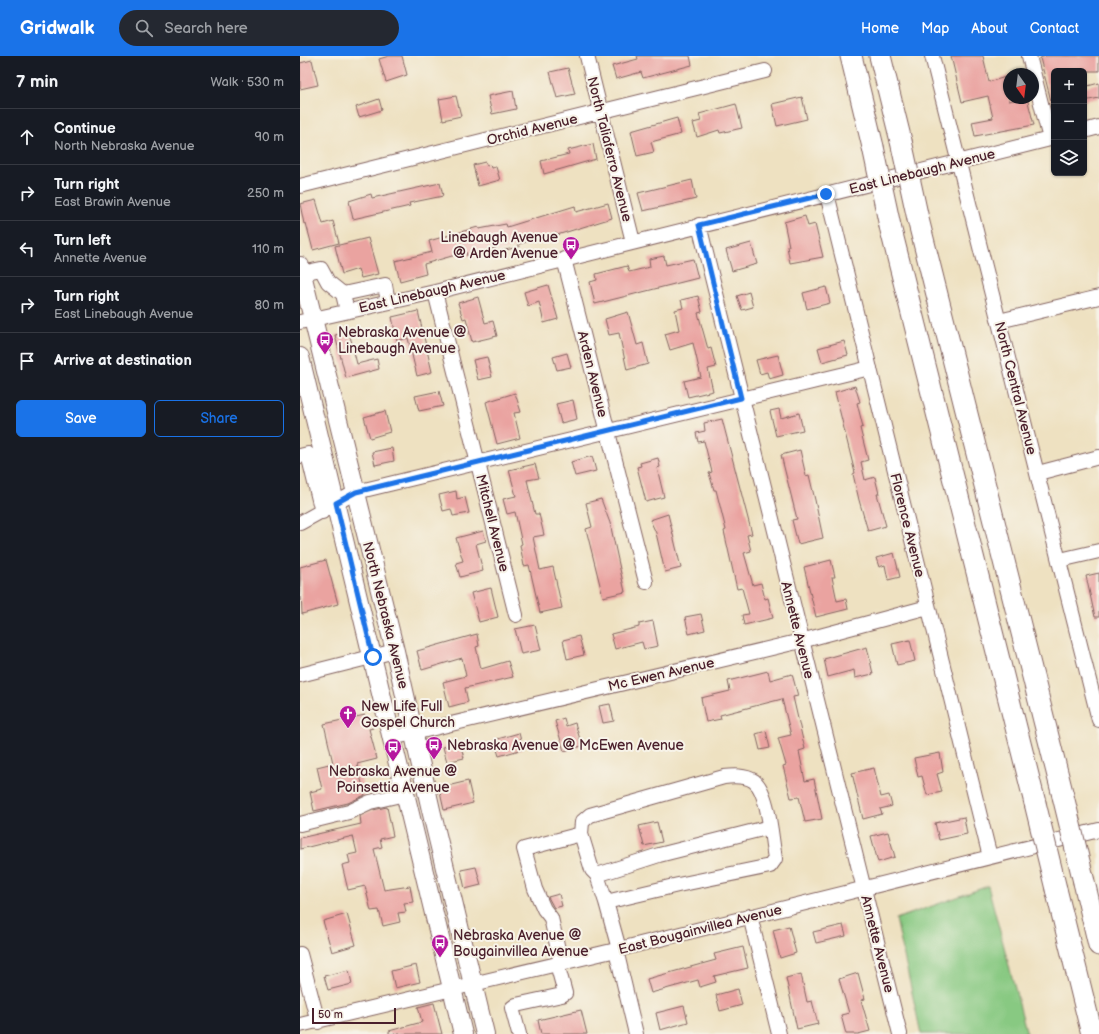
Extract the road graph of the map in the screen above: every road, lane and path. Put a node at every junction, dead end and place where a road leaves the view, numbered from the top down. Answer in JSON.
{"nodes":[{"id":1,"x":587,"y":56,"type":"edge"},
{"id":2,"x":851,"y":56,"type":"edge"},
{"id":3,"x":880,"y":56,"type":"edge"},
{"id":4,"x":932,"y":56,"type":"edge"},
{"id":5,"x":1029,"y":56,"type":"edge"},
{"id":6,"x":765,"y":71,"type":"dead end"},
{"id":7,"x":601,"y":112,"type":"junction"},
{"id":8,"x":1099,"y":127,"type":"edge"},
{"id":9,"x":1087,"y":130,"type":"edge"},
{"id":10,"x":1051,"y":135,"type":"edge"},
{"id":11,"x":1051,"y":139,"type":"edge"},
{"id":12,"x":959,"y":162,"type":"junction"},
{"id":13,"x":300,"y":186,"type":"edge"},
{"id":14,"x":826,"y":194,"type":"junction"},
{"id":15,"x":699,"y":225,"type":"junction"},
{"id":16,"x":633,"y":242,"type":"junction"},
{"id":17,"x":564,"y":259,"type":"junction"},
{"id":18,"x":301,"y":270,"type":"edge"},
{"id":19,"x":435,"y":292,"type":"junction"},
{"id":20,"x":343,"y":294,"type":"junction"},
{"id":21,"x":1099,"y":297,"type":"edge"},
{"id":22,"x":388,"y":302,"type":"junction"},
{"id":23,"x":347,"y":311,"type":"junction"},
{"id":24,"x":306,"y":320,"type":"edge"},
{"id":25,"x":999,"y":321,"type":"junction"},
{"id":26,"x":300,"y":357,"type":"edge"},
{"id":27,"x":870,"y":368,"type":"junction"},
{"id":28,"x":741,"y":398,"type":"junction"},
{"id":29,"x":607,"y":432,"type":"junction"},
{"id":30,"x":310,"y":453,"type":"edge"},
{"id":31,"x":1099,"y":457,"type":"edge"},
{"id":32,"x":479,"y":463,"type":"junction"},
{"id":33,"x":1038,"y":473,"type":"junction"},
{"id":34,"x":356,"y":492,"type":"junction"},
{"id":35,"x":329,"y":507,"type":"junction"},
{"id":36,"x":300,"y":523,"type":"edge"},
{"id":37,"x":1099,"y":551,"type":"edge"},
{"id":38,"x":1060,"y":560,"type":"junction"},
{"id":39,"x":646,"y":582,"type":"dead end"},
{"id":40,"x":928,"y":607,"type":"junction"},
{"id":41,"x":516,"y":615,"type":"dead end"},
{"id":42,"x":801,"y":641,"type":"junction"},
{"id":43,"x":395,"y":651,"type":"junction"},
{"id":44,"x":373,"y":657,"type":"junction"},
{"id":45,"x":300,"y":675,"type":"edge"},
{"id":46,"x":1096,"y":692,"type":"edge"},
{"id":47,"x":1099,"y":720,"type":"edge"},
{"id":48,"x":414,"y":732,"type":"junction"},
{"id":49,"x":392,"y":738,"type":"junction"},
{"id":50,"x":404,"y":794,"type":"junction"},
{"id":51,"x":300,"y":824,"type":"edge"},
{"id":52,"x":770,"y":826,"type":"junction"},
{"id":53,"x":1099,"y":830,"type":"edge"},
{"id":54,"x":581,"y":834,"type":"junction"},
{"id":55,"x":990,"y":857,"type":"junction"},
{"id":56,"x":597,"y":875,"type":"junction"},
{"id":57,"x":865,"y":888,"type":"junction"},
{"id":58,"x":606,"y":902,"type":"junction"},
{"id":59,"x":750,"y":916,"type":"junction"},
{"id":60,"x":1099,"y":945,"type":"edge"},
{"id":61,"x":618,"y":949,"type":"junction"},
{"id":62,"x":300,"y":954,"type":"edge"},
{"id":63,"x":559,"y":963,"type":"junction"},
{"id":64,"x":473,"y":984,"type":"junction"},
{"id":65,"x":452,"y":988,"type":"junction"},
{"id":66,"x":318,"y":1022,"type":"junction"},
{"id":67,"x":300,"y":1026,"type":"edge"},
{"id":68,"x":463,"y":1034,"type":"edge"},
{"id":69,"x":485,"y":1034,"type":"edge"},
{"id":70,"x":519,"y":1034,"type":"edge"},
{"id":71,"x":636,"y":1034,"type":"edge"},
{"id":72,"x":779,"y":1034,"type":"edge"},
{"id":73,"x":900,"y":1034,"type":"edge"},
{"id":74,"x":1092,"y":1034,"type":"edge"}],
"edges":[{"from":1,"to":7,"type":"street","name":"North Taliaferro Avenue"},
{"from":2,"to":74,"type":"highway","bridge":true},
{"from":3,"to":60,"type":"highway","bridge":true},
{"from":4,"to":12,"type":"street","name":"North Central Avenue"},
{"from":5,"to":10,"type":"street"},
{"from":6,"to":7,"type":"street","name":"Orchid Avenue"},
{"from":7,"to":13,"type":"street","name":"Orchid Avenue"},
{"from":7,"to":16,"type":"street","name":"North Taliaferro Avenue"},
{"from":8,"to":9,"type":"street"},
{"from":11,"to":12,"type":"street","name":"East Linebaugh Avenue"},
{"from":12,"to":14,"type":"street","name":"East Linebaugh Avenue"},
{"from":12,"to":25,"type":"street","name":"North Central Avenue"},
{"from":14,"to":15,"type":"street","name":"East Linebaugh Avenue"},
{"from":14,"to":27,"type":"street","name":"Florence Avenue"},
{"from":15,"to":16,"type":"street","name":"East Linebaugh Avenue"},
{"from":15,"to":28,"type":"street","name":"Annette Avenue"},
{"from":16,"to":17,"type":"street","name":"East Linebaugh Avenue"},
{"from":17,"to":19,"type":"street","name":"East Linebaugh Avenue"},
{"from":17,"to":29,"type":"street","name":"Arden Avenue"},
{"from":18,"to":20,"type":"street"},
{"from":18,"to":24,"type":"main road","name":"North Nebraska Avenue"},
{"from":19,"to":22,"type":"street","name":"East Linebaugh Avenue"},
{"from":19,"to":32,"type":"street","name":"Mitchell Avenue"},
{"from":20,"to":22,"type":"street"},
{"from":20,"to":23,"type":"street"},
{"from":21,"to":25,"type":"street"},
{"from":22,"to":23,"type":"street","name":"East Linebaugh Avenue"},
{"from":23,"to":24,"type":"street","name":"East Linebaugh Avenue"},
{"from":24,"to":34,"type":"main road","name":"North Nebraska Avenue"},
{"from":25,"to":33,"type":"street","name":"North Central Avenue"},
{"from":26,"to":30,"type":"main road","name":"North Nebraska Avenue"},
{"from":27,"to":28,"type":"street"},
{"from":27,"to":40,"type":"street","name":"Florence Avenue"},
{"from":28,"to":29,"type":"street"},
{"from":28,"to":42,"type":"street","name":"Annette Avenue"},
{"from":29,"to":32,"type":"street"},
{"from":29,"to":39,"type":"street","name":"Arden Avenue"},
{"from":30,"to":35,"type":"main road","name":"North Nebraska Avenue"},
{"from":31,"to":33,"type":"street"},
{"from":32,"to":34,"type":"street"},
{"from":32,"to":41,"type":"street","name":"Mitchell Avenue"},
{"from":33,"to":38,"type":"street","name":"North Central Avenue"},
{"from":34,"to":35,"type":"street"},
{"from":34,"to":43,"type":"main road","name":"North Nebraska Avenue"},
{"from":35,"to":36,"type":"street"},
{"from":35,"to":44,"type":"main road","name":"North Nebraska Avenue"},
{"from":37,"to":38,"type":"street"},
{"from":38,"to":46,"type":"street","name":"North Central Avenue"},
{"from":40,"to":42,"type":"street","name":"Mc Ewen Avenue"},
{"from":40,"to":55,"type":"street","name":"Florence Avenue"},
{"from":42,"to":48,"type":"street","name":"Mc Ewen Avenue"},
{"from":42,"to":57,"type":"street","name":"Annette Avenue"},
{"from":43,"to":44,"type":"street"},
{"from":43,"to":48,"type":"main road","name":"North Nebraska Avenue"},
{"from":44,"to":45,"type":"street"},
{"from":44,"to":49,"type":"main road","name":"North Nebraska Avenue"},
{"from":46,"to":47,"type":"street","name":"North Central Avenue"},
{"from":48,"to":49,"type":"street","name":"Mc Ewen Avenue"},
{"from":48,"to":64,"type":"main road","name":"North Nebraska Avenue"},
{"from":49,"to":50,"type":"main road","name":"North Nebraska Avenue"},
{"from":50,"to":51,"type":"street"},
{"from":50,"to":65,"type":"main road","name":"North Nebraska Avenue"},
{"from":52,"to":54,"type":"street"},
{"from":52,"to":56,"type":"street"},
{"from":52,"to":58,"type":"street"},
{"from":53,"to":55,"type":"street","name":"East Bougainvillea Avenue"},
{"from":54,"to":56,"type":"street"},
{"from":54,"to":63,"type":"street"},
{"from":55,"to":57,"type":"street","name":"East Bougainvillea Avenue"},
{"from":56,"to":58,"type":"street"},
{"from":57,"to":59,"type":"street","name":"East Bougainvillea Avenue"},
{"from":57,"to":73,"type":"street","name":"Annette Avenue"},
{"from":58,"to":61,"type":"street"},
{"from":59,"to":61,"type":"street","name":"East Bougainvillea Avenue"},
{"from":59,"to":72,"type":"street"},
{"from":61,"to":63,"type":"street","name":"East Bougainvillea Avenue"},
{"from":61,"to":71,"type":"street"},
{"from":62,"to":66,"type":"street"},
{"from":63,"to":64,"type":"street","name":"East Bougainvillea Avenue"},
{"from":63,"to":70,"type":"street"},
{"from":64,"to":65,"type":"street","name":"East Bougainvillea Avenue"},
{"from":64,"to":69,"type":"main road","name":"North Nebraska Avenue"},
{"from":65,"to":66,"type":"street","name":"East Bougainvillea Avenue"},
{"from":65,"to":68,"type":"main road","name":"North Nebraska Avenue"},
{"from":66,"to":67,"type":"street","name":"East Bougainvillea Avenue"}]}
